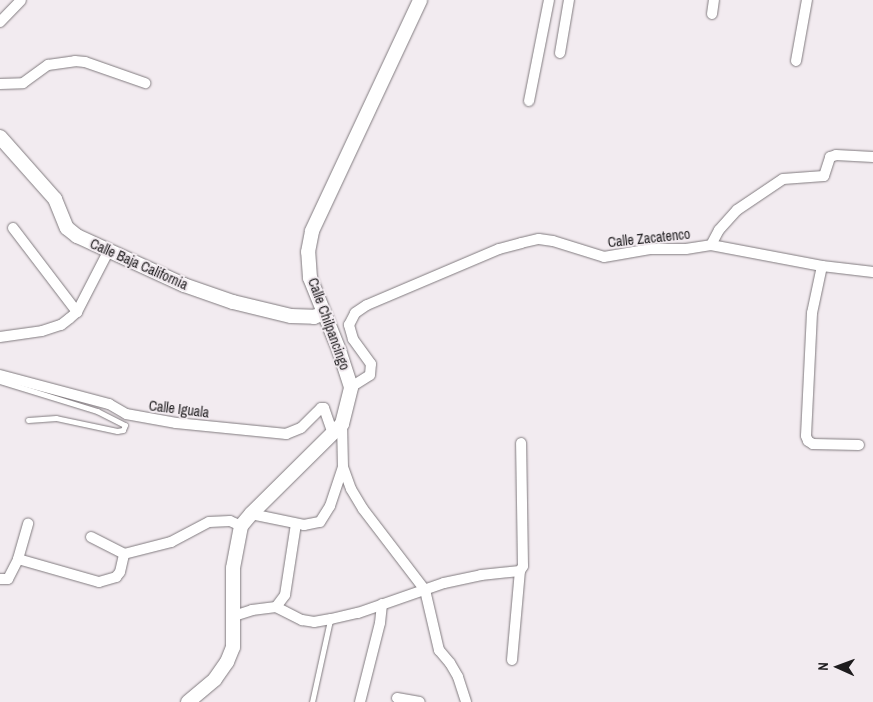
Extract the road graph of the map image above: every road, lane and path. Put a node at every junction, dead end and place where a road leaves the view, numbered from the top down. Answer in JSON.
{"nodes":[{"id":1,"x":22,"y":0,"type":"edge"},
{"id":2,"x":420,"y":0,"type":"edge"},
{"id":3,"x":549,"y":0,"type":"edge"},
{"id":4,"x":569,"y":0,"type":"edge"},
{"id":5,"x":714,"y":0,"type":"edge"},
{"id":6,"x":807,"y":0,"type":"edge"},
{"id":7,"x":712,"y":14,"type":"dead end"},
{"id":8,"x":0,"y":22,"type":"edge"},
{"id":9,"x":560,"y":53,"type":"dead end"},
{"id":10,"x":796,"y":61,"type":"dead end"},
{"id":11,"x":145,"y":83,"type":"dead end"},
{"id":12,"x":0,"y":84,"type":"edge"},
{"id":13,"x":529,"y":101,"type":"dead end"},
{"id":14,"x":0,"y":137,"type":"edge"},
{"id":15,"x":873,"y":157,"type":"edge"},
{"id":16,"x":13,"y":228,"type":"dead end"},
{"id":17,"x":711,"y":245,"type":"junction"},
{"id":18,"x":109,"y":250,"type":"junction"},
{"id":19,"x":822,"y":266,"type":"junction"},
{"id":20,"x":873,"y":272,"type":"edge"},
{"id":21,"x":76,"y":312,"type":"junction"},
{"id":22,"x":324,"y":314,"type":"junction"},
{"id":23,"x":0,"y":337,"type":"edge"},
{"id":24,"x":0,"y":375,"type":"edge"},
{"id":25,"x":0,"y":381,"type":"edge"},
{"id":26,"x":351,"y":387,"type":"junction"},
{"id":27,"x":28,"y":420,"type":"dead end"},
{"id":28,"x":337,"y":429,"type":"junction"},
{"id":29,"x":521,"y":443,"type":"dead end"},
{"id":30,"x":859,"y":445,"type":"dead end"},
{"id":31,"x":343,"y":467,"type":"junction"},
{"id":32,"x":251,"y":514,"type":"junction"},
{"id":33,"x":28,"y":523,"type":"dead end"},
{"id":34,"x":296,"y":524,"type":"junction"},
{"id":35,"x":241,"y":526,"type":"junction"},
{"id":36,"x":91,"y":536,"type":"dead end"},
{"id":37,"x":124,"y":554,"type":"junction"},
{"id":38,"x":18,"y":559,"type":"junction"},
{"id":39,"x":520,"y":571,"type":"junction"},
{"id":40,"x":0,"y":579,"type":"edge"},
{"id":41,"x":425,"y":590,"type":"junction"},
{"id":42,"x":382,"y":604,"type":"junction"},
{"id":43,"x":276,"y":607,"type":"junction"},
{"id":44,"x":234,"y":616,"type":"junction"},
{"id":45,"x":331,"y":619,"type":"junction"},
{"id":46,"x":512,"y":660,"type":"dead end"},
{"id":47,"x":397,"y":698,"type":"dead end"},
{"id":48,"x":188,"y":702,"type":"edge"},
{"id":49,"x":312,"y":702,"type":"edge"},
{"id":50,"x":360,"y":702,"type":"edge"},
{"id":51,"x":420,"y":702,"type":"edge"},
{"id":52,"x":466,"y":702,"type":"edge"}],
"edges":[{"from":1,"to":8,"type":"street"},
{"from":2,"to":22,"type":"street","name":"Calle Chilpancingo"},
{"from":3,"to":13,"type":"street"},
{"from":4,"to":9,"type":"street"},
{"from":5,"to":7,"type":"street"},
{"from":6,"to":10,"type":"street"},
{"from":11,"to":12,"type":"street"},
{"from":14,"to":18,"type":"street","name":"Calle Baja California"},
{"from":15,"to":17,"type":"street"},
{"from":16,"to":21,"type":"street"},
{"from":17,"to":19,"type":"street","name":"Calle Zacatenco"},
{"from":17,"to":26,"type":"street","name":"Calle Zacatenco"},
{"from":18,"to":21,"type":"street"},
{"from":18,"to":22,"type":"street","name":"Calle Baja California"},
{"from":19,"to":20,"type":"street","name":"Calle Zacatenco"},
{"from":19,"to":30,"type":"street"},
{"from":21,"to":23,"type":"street"},
{"from":22,"to":26,"type":"street","name":"Calle Chilpancingo"},
{"from":24,"to":28,"type":"street","name":"Calle Iguala"},
{"from":25,"to":27,"type":"lane"},
{"from":26,"to":28,"type":"street","name":"Calle Chilpancingo"},
{"from":28,"to":31,"type":"street"},
{"from":28,"to":32,"type":"street"},
{"from":29,"to":39,"type":"street"},
{"from":31,"to":34,"type":"street"},
{"from":31,"to":41,"type":"street"},
{"from":32,"to":34,"type":"street"},
{"from":32,"to":35,"type":"street"},
{"from":33,"to":38,"type":"street"},
{"from":34,"to":43,"type":"street"},
{"from":35,"to":37,"type":"street"},
{"from":35,"to":44,"type":"street"},
{"from":36,"to":37,"type":"street"},
{"from":37,"to":38,"type":"street"},
{"from":38,"to":40,"type":"street"},
{"from":39,"to":41,"type":"street"},
{"from":39,"to":46,"type":"street"},
{"from":41,"to":42,"type":"street"},
{"from":41,"to":52,"type":"street"},
{"from":42,"to":45,"type":"street"},
{"from":42,"to":50,"type":"street"},
{"from":43,"to":44,"type":"street"},
{"from":43,"to":45,"type":"street"},
{"from":44,"to":48,"type":"street"},
{"from":45,"to":49,"type":"lane"},
{"from":47,"to":51,"type":"street"}]}
